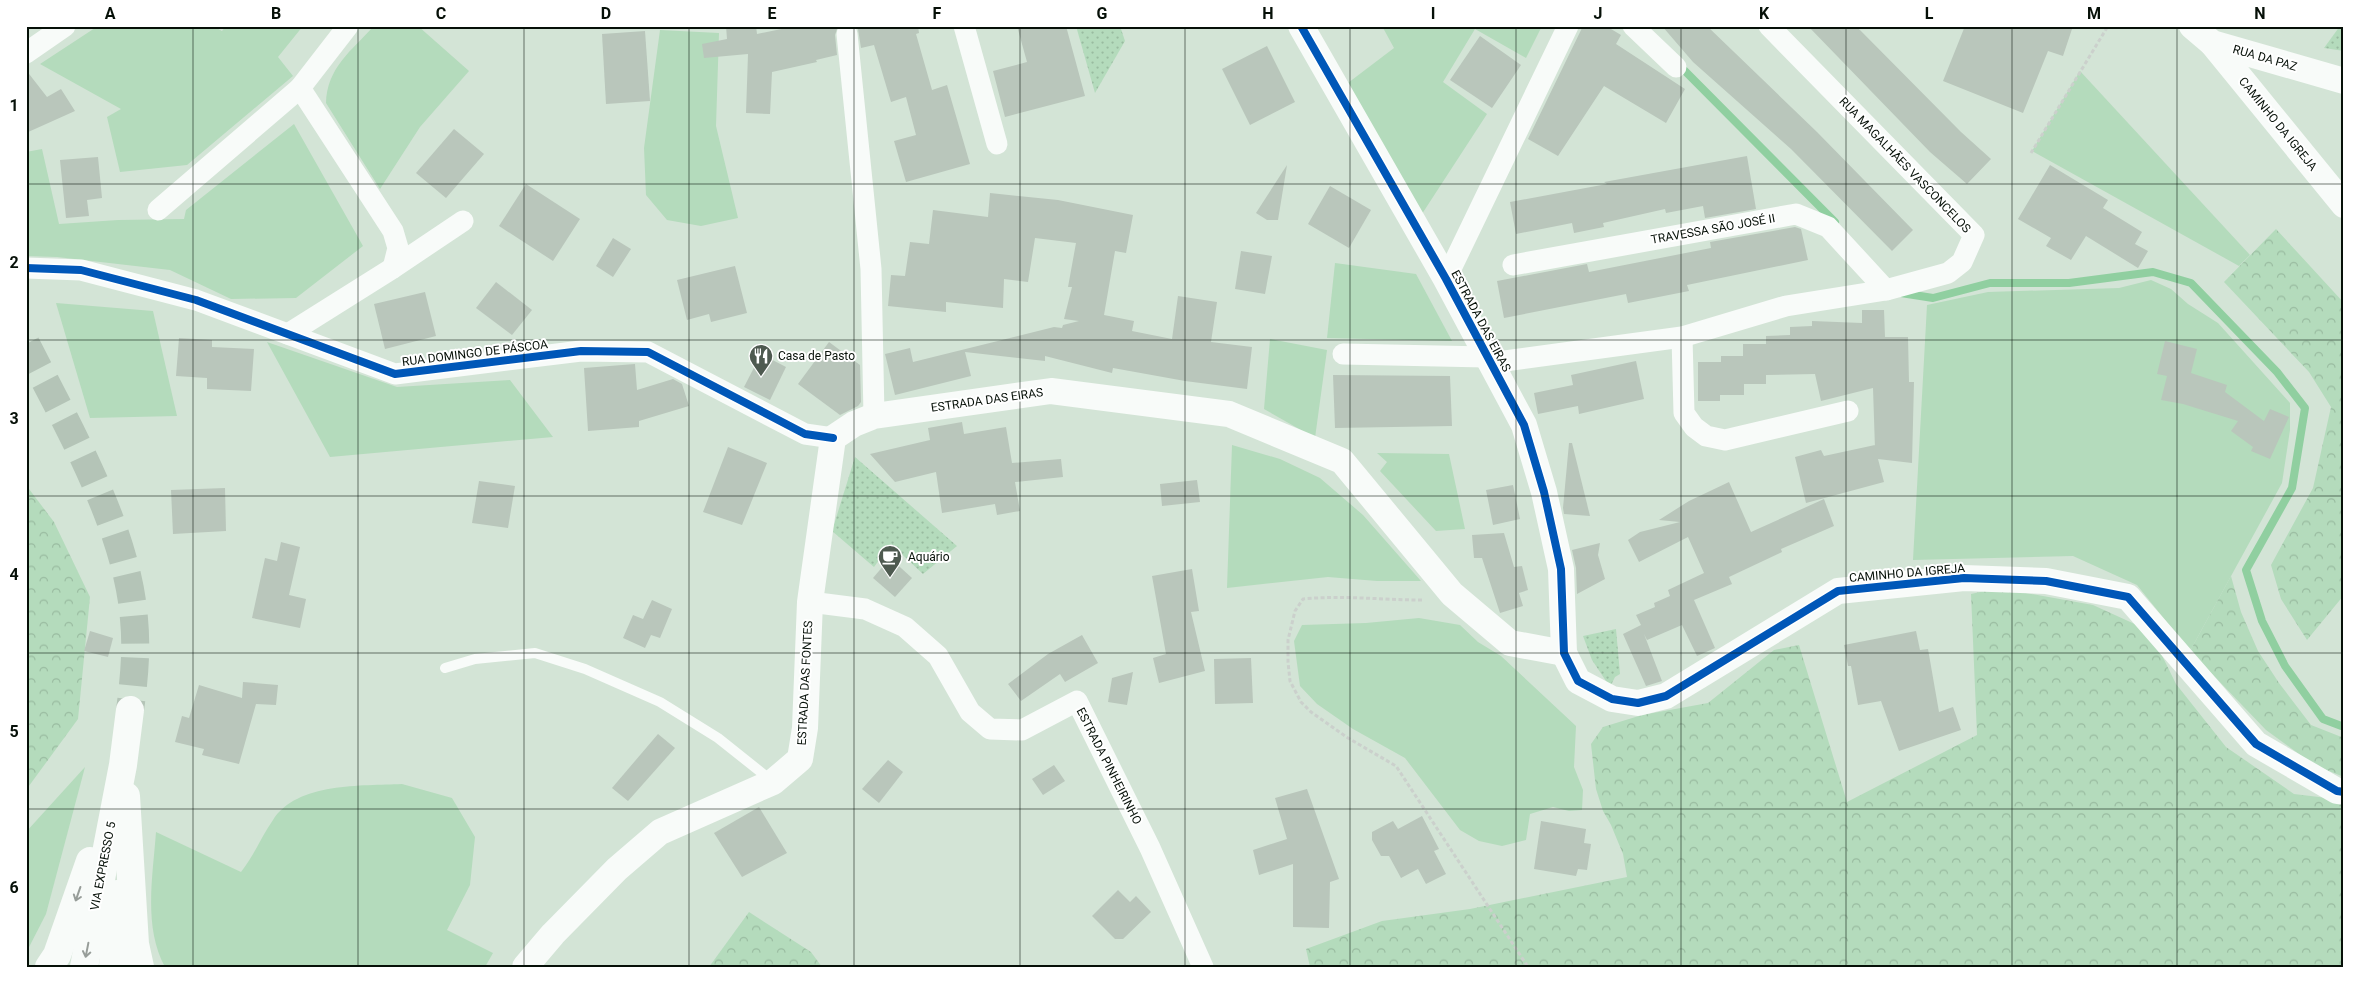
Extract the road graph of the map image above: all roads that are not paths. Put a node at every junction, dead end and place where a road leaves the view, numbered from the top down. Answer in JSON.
{"nodes":[{"id":1,"x":65,"y":26,"type":"edge"},
{"id":2,"x":348,"y":26,"type":"edge"},
{"id":3,"x":964,"y":26,"type":"edge"},
{"id":4,"x":1301,"y":26,"type":"edge"},
{"id":5,"x":1568,"y":26,"type":"edge"},
{"id":6,"x":1633,"y":26,"type":"edge"},
{"id":7,"x":1770,"y":26,"type":"edge"},
{"id":8,"x":2192,"y":26,"type":"edge"},
{"id":9,"x":847,"y":34,"type":"dead end"},
{"id":10,"x":2212,"y":43,"type":"junction"},
{"id":11,"x":26,"y":53,"type":"edge"},
{"id":12,"x":1676,"y":67,"type":"dead end"},
{"id":13,"x":2344,"y":81,"type":"edge"},
{"id":14,"x":300,"y":88,"type":"junction"},
{"id":15,"x":997,"y":144,"type":"dead end"},
{"id":16,"x":2344,"y":205,"type":"edge"},
{"id":17,"x":158,"y":210,"type":"dead end"},
{"id":18,"x":463,"y":221,"type":"dead end"},
{"id":19,"x":1513,"y":266,"type":"dead end"},
{"id":20,"x":26,"y":268,"type":"edge"},
{"id":21,"x":393,"y":268,"type":"junction"},
{"id":22,"x":1446,"y":279,"type":"junction"},
{"id":23,"x":1886,"y":290,"type":"junction"},
{"id":24,"x":288,"y":334,"type":"junction"},
{"id":25,"x":1682,"y":337,"type":"junction"},
{"id":26,"x":1343,"y":354,"type":"dead end"},
{"id":27,"x":1488,"y":360,"type":"junction"},
{"id":28,"x":1848,"y":411,"type":"dead end"},
{"id":29,"x":874,"y":416,"type":"junction"},
{"id":30,"x":833,"y":438,"type":"junction"},
{"id":31,"x":810,"y":602,"type":"junction"},
{"id":32,"x":1564,"y":654,"type":"junction"},
{"id":33,"x":445,"y":668,"type":"dead end"},
{"id":34,"x":130,"y":710,"type":"tunnel mouth"},
{"id":35,"x":123,"y":765,"type":"junction"},
{"id":36,"x":773,"y":782,"type":"junction"},
{"id":37,"x":2344,"y":792,"type":"edge"},
{"id":38,"x":49,"y":967,"type":"edge"},
{"id":39,"x":84,"y":967,"type":"edge"},
{"id":40,"x":113,"y":967,"type":"edge"},
{"id":41,"x":140,"y":967,"type":"edge"},
{"id":42,"x":525,"y":967,"type":"edge"},
{"id":43,"x":1203,"y":967,"type":"edge"}],
"edges":[{"from":1,"to":11,"type":"street"},
{"from":2,"to":14,"type":"street"},
{"from":3,"to":15,"type":"street"},
{"from":4,"to":22,"type":"street","name":"ESTRADA DAS EIRAS"},
{"from":5,"to":22,"type":"street"},
{"from":6,"to":12,"type":"street"},
{"from":7,"to":23,"type":"street","name":"RUA MAGALHÃES VASCONCELOS"},
{"from":8,"to":10,"type":"street","name":"RUA DA PAZ"},
{"from":9,"to":29,"type":"street"},
{"from":10,"to":13,"type":"street","name":"RUA DA PAZ"},
{"from":10,"to":16,"type":"street","name":"CAMINHO DA IGREJA"},
{"from":14,"to":17,"type":"street"},
{"from":14,"to":21,"type":"street"},
{"from":18,"to":21,"type":"street"},
{"from":19,"to":23,"type":"street","name":"TRAVESSA SÃO JOSÉ II"},
{"from":20,"to":24,"type":"street","name":"RUA DOMINGO DE PÁSCOA"},
{"from":21,"to":24,"type":"street"},
{"from":22,"to":27,"type":"street","name":"ESTRADA DAS EIRAS"},
{"from":23,"to":25,"type":"street","name":"RUA MAGALHÃES VASCONCELOS"},
{"from":24,"to":30,"type":"street","name":"RUA DOMINGO DE PÁSCOA"},
{"from":25,"to":27,"type":"street","name":"RUA MAGALHÃES VASCONCELOS"},
{"from":25,"to":28,"type":"street"},
{"from":26,"to":27,"type":"street","name":"RUA MAGALHÃES VASCONCELOS"},
{"from":27,"to":32,"type":"street","name":"ESTRADA DAS EIRAS"},
{"from":29,"to":30,"type":"street","name":"ESTRADA DAS EIRAS"},
{"from":29,"to":32,"type":"street","name":"ESTRADA DAS EIRAS"},
{"from":30,"to":31,"type":"street","name":"ESTRADA DAS FONTES"},
{"from":31,"to":36,"type":"street","name":"ESTRADA DAS FONTES"},
{"from":31,"to":43,"type":"street","name":"ESTRADA PINHEIRINHO"},
{"from":32,"to":37,"type":"street","name":"CAMINHO DA IGREJA"},
{"from":33,"to":36,"type":"lane"},
{"from":34,"to":35,"type":"main road","name":"VIA EXPRESSO 5"},
{"from":35,"to":38,"type":"main road","one_way":true},
{"from":35,"to":39,"type":"main road","name":"VIA EXPRESSO 5","one_way":true},
{"from":35,"to":40,"type":"main road","name":"VIA EXPRESSO 5"},
{"from":35,"to":41,"type":"main road"},
{"from":36,"to":42,"type":"street","name":"ESTRADA DAS FONTES"}]}
